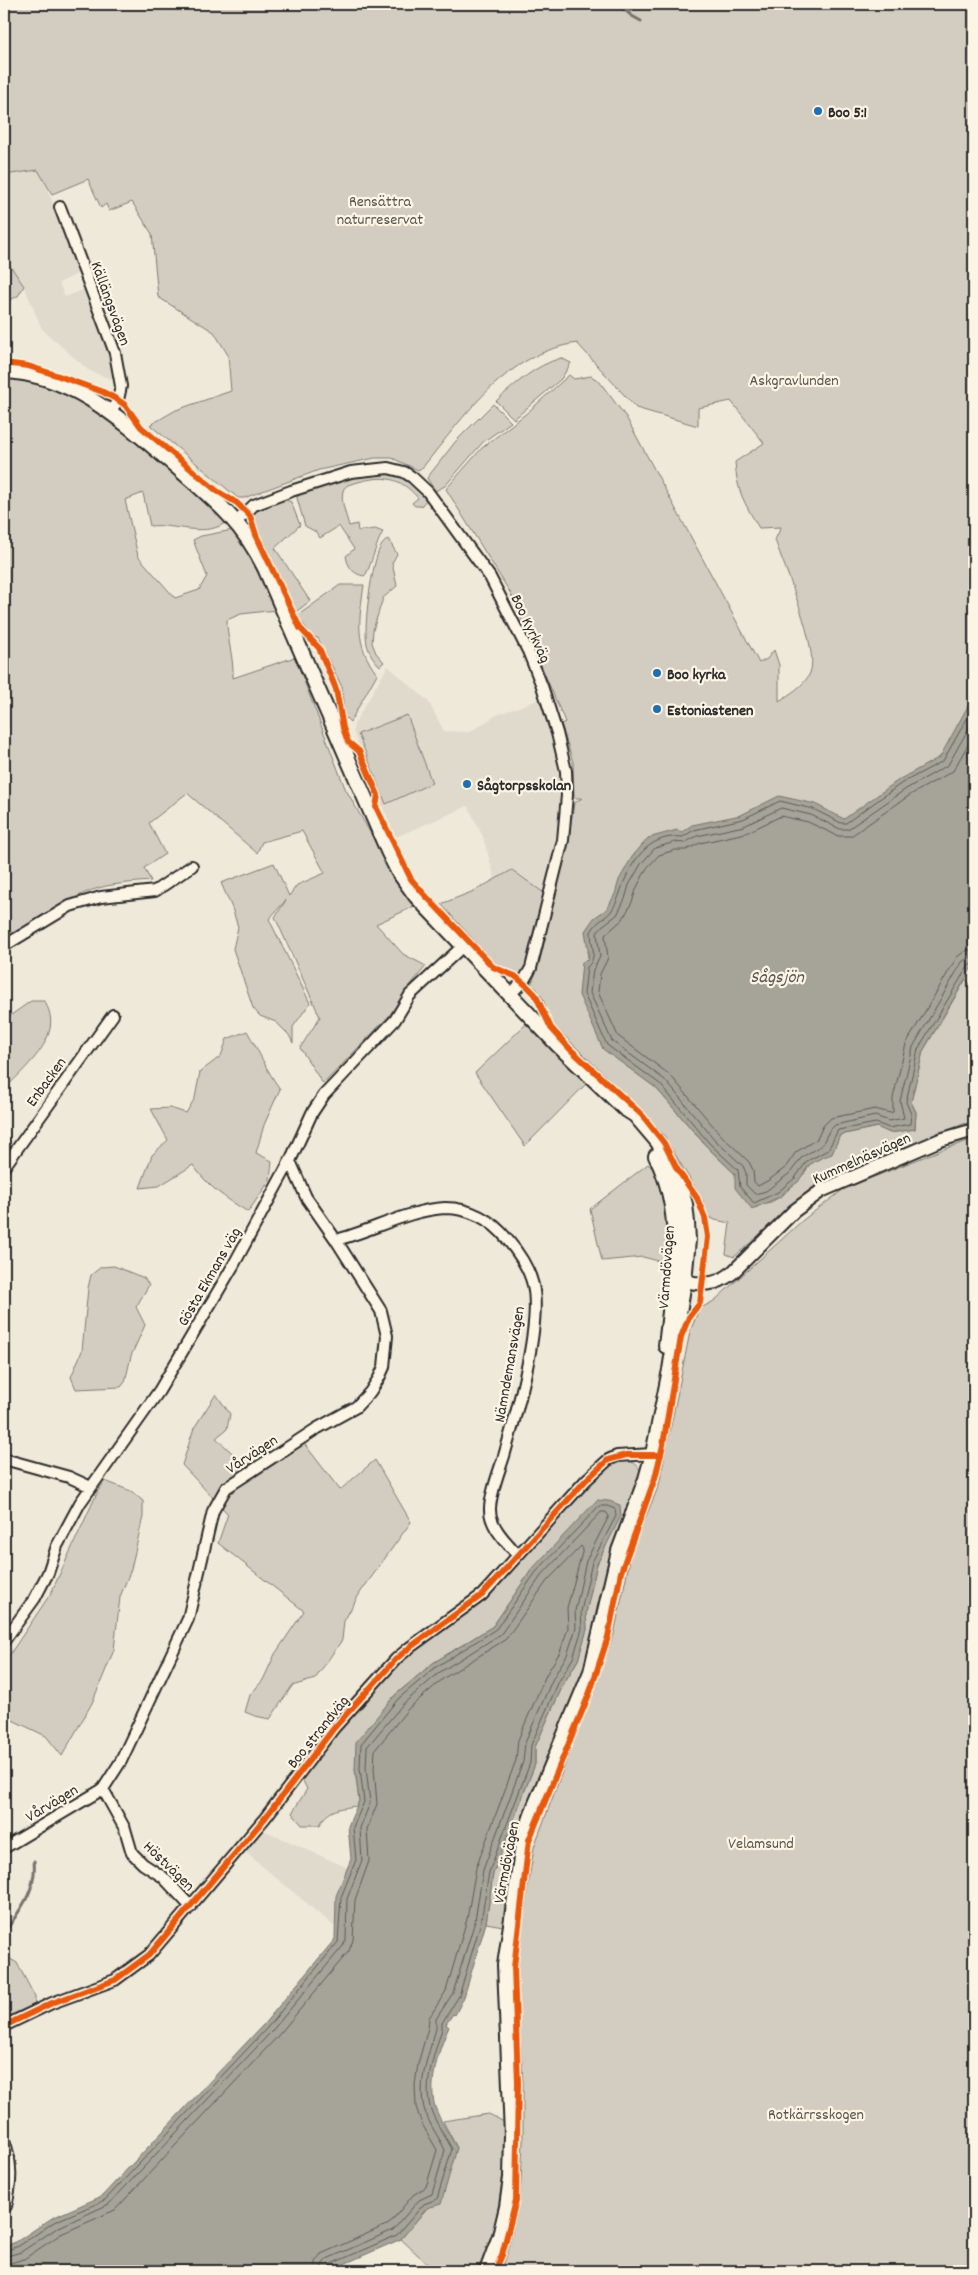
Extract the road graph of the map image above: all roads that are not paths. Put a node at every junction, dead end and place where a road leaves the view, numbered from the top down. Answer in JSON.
{"nodes":[{"id":1,"x":60,"y":207,"type":"dead end"},
{"id":2,"x":4,"y":371,"type":"edge"},
{"id":3,"x":111,"y":411,"type":"junction"},
{"id":4,"x":236,"y":522,"type":"junction"},
{"id":5,"x":192,"y":866,"type":"dead end"},
{"id":6,"x":4,"y":946,"type":"edge"},
{"id":7,"x":463,"y":946,"type":"junction"},
{"id":8,"x":509,"y":994,"type":"junction"},
{"id":9,"x":113,"y":1015,"type":"dead end"},
{"id":10,"x":974,"y":1130,"type":"edge"},
{"id":11,"x":290,"y":1162,"type":"junction"},
{"id":12,"x":4,"y":1167,"type":"edge"},
{"id":13,"x":336,"y":1240,"type":"junction"},
{"id":14,"x":678,"y":1281,"type":"junction"},
{"id":15,"x":653,"y":1450,"type":"junction"},
{"id":16,"x":4,"y":1459,"type":"edge"},
{"id":17,"x":91,"y":1487,"type":"junction"},
{"id":18,"x":518,"y":1556,"type":"junction"},
{"id":19,"x":4,"y":1641,"type":"edge"},
{"id":20,"x":103,"y":1789,"type":"junction"},
{"id":21,"x":4,"y":1848,"type":"edge"},
{"id":22,"x":191,"y":1907,"type":"junction"},
{"id":23,"x":4,"y":2026,"type":"edge"},
{"id":24,"x":4,"y":2140,"type":"edge"},
{"id":25,"x":6,"y":2206,"type":"dead end"},
{"id":26,"x":487,"y":2271,"type":"edge"}],
"edges":[{"from":1,"to":3,"type":"street","name":"Källängsvägen"},
{"from":2,"to":3,"type":"main road","name":"Värmdövägen"},
{"from":3,"to":4,"type":"main road","name":"Värmdövägen"},
{"from":4,"to":7,"type":"main road","name":"Värmdövägen"},
{"from":4,"to":8,"type":"street","name":"Boo Kyrkväg"},
{"from":5,"to":6,"type":"street"},
{"from":7,"to":8,"type":"main road","name":"Värmdövägen"},
{"from":7,"to":11,"type":"street","name":"Gösta Ekmans väg"},
{"from":8,"to":14,"type":"main road","name":"Värmdövägen"},
{"from":9,"to":12,"type":"street","name":"Enbacken"},
{"from":10,"to":14,"type":"street","name":"Kummelnäsvägen"},
{"from":11,"to":13,"type":"street","name":"Vårvägen"},
{"from":11,"to":17,"type":"street","name":"Gösta Ekmans väg"},
{"from":13,"to":18,"type":"street","name":"Nämndemansvägen"},
{"from":13,"to":20,"type":"street","name":"Vårvägen"},
{"from":14,"to":15,"type":"main road","name":"Värmdövägen"},
{"from":15,"to":18,"type":"street","name":"Boo strandväg"},
{"from":15,"to":26,"type":"main road","name":"Värmdövägen"},
{"from":16,"to":17,"type":"street"},
{"from":17,"to":19,"type":"street","name":"Gösta Ekmans väg"},
{"from":18,"to":22,"type":"street","name":"Boo strandväg"},
{"from":20,"to":21,"type":"street","name":"Vårvägen"},
{"from":20,"to":22,"type":"street","name":"Höstvägen"},
{"from":22,"to":23,"type":"street","name":"Boo strandväg"},
{"from":24,"to":25,"type":"street"}]}
